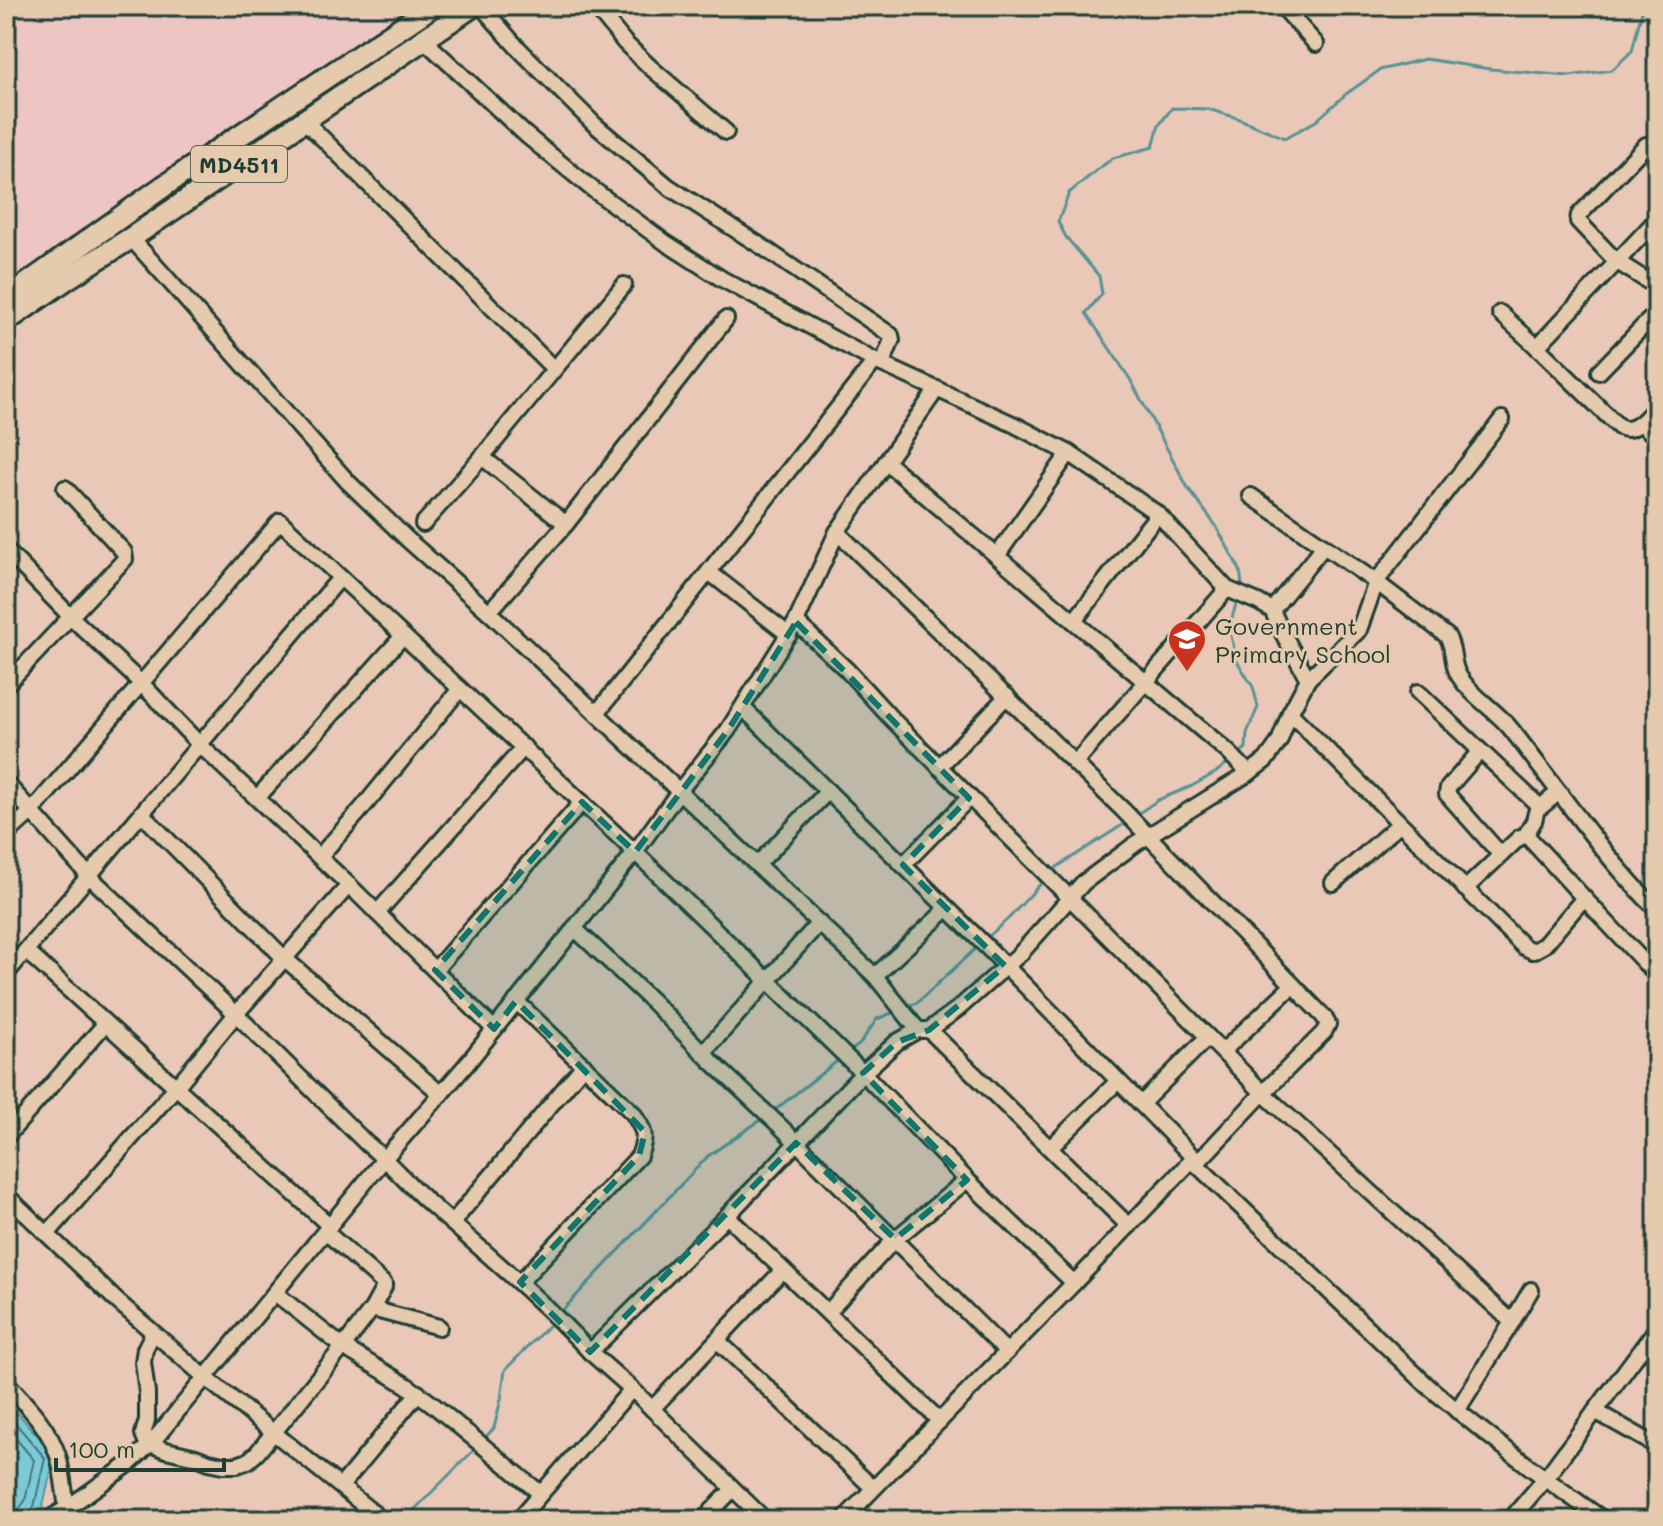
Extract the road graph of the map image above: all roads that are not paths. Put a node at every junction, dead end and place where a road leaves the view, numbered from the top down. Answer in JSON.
{"nodes":[{"id":1,"x":473,"y":6,"type":"edge"},
{"id":2,"x":481,"y":6,"type":"edge"},
{"id":3,"x":595,"y":6,"type":"edge"},
{"id":4,"x":1282,"y":6,"type":"edge"},
{"id":5,"x":419,"y":9,"type":"edge"},
{"id":6,"x":423,"y":39,"type":"junction"},
{"id":7,"x":1316,"y":44,"type":"dead end"},
{"id":8,"x":304,"y":120,"type":"junction"},
{"id":9,"x":726,"y":132,"type":"dead end"},
{"id":10,"x":1646,"y":145,"type":"dead end"},
{"id":11,"x":1657,"y":219,"type":"edge"},
{"id":12,"x":131,"y":238,"type":"junction"},
{"id":13,"x":1616,"y":261,"type":"junction"},
{"id":14,"x":624,"y":285,"type":"dead end"},
{"id":15,"x":1657,"y":287,"type":"edge"},
{"id":16,"x":6,"y":299,"type":"edge"},
{"id":17,"x":1657,"y":312,"type":"edge"},
{"id":18,"x":1500,"y":313,"type":"dead end"},
{"id":19,"x":726,"y":319,"type":"dead end"},
{"id":20,"x":6,"y":321,"type":"edge"},
{"id":21,"x":1537,"y":347,"type":"junction"},
{"id":22,"x":878,"y":362,"type":"junction"},
{"id":23,"x":554,"y":369,"type":"junction"},
{"id":24,"x":1599,"y":372,"type":"dead end"},
{"id":25,"x":937,"y":389,"type":"junction"},
{"id":26,"x":1657,"y":406,"type":"edge"},
{"id":27,"x":1502,"y":419,"type":"dead end"},
{"id":28,"x":1641,"y":423,"type":"junction"},
{"id":29,"x":1657,"y":438,"type":"edge"},
{"id":30,"x":1069,"y":453,"type":"junction"},
{"id":31,"x":482,"y":457,"type":"junction"},
{"id":32,"x":886,"y":462,"type":"junction"},
{"id":33,"x":65,"y":488,"type":"dead end"},
{"id":34,"x":1251,"y":496,"type":"dead end"},
{"id":35,"x":1158,"y":514,"type":"junction"},
{"id":36,"x":423,"y":524,"type":"dead end"},
{"id":37,"x":566,"y":524,"type":"junction"},
{"id":38,"x":837,"y":532,"type":"junction"},
{"id":39,"x":1324,"y":546,"type":"junction"},
{"id":40,"x":6,"y":550,"type":"edge"},
{"id":41,"x":997,"y":556,"type":"junction"},
{"id":42,"x":709,"y":572,"type":"junction"},
{"id":43,"x":340,"y":578,"type":"junction"},
{"id":44,"x":1376,"y":582,"type":"junction"},
{"id":45,"x":1231,"y":591,"type":"junction"},
{"id":46,"x":1272,"y":610,"type":"junction"},
{"id":47,"x":489,"y":612,"type":"junction"},
{"id":48,"x":71,"y":617,"type":"junction"},
{"id":49,"x":1074,"y":621,"type":"junction"},
{"id":50,"x":792,"y":628,"type":"junction"},
{"id":51,"x":403,"y":636,"type":"junction"},
{"id":52,"x":8,"y":677,"type":"edge"},
{"id":53,"x":1308,"y":679,"type":"junction"},
{"id":54,"x":1146,"y":682,"type":"junction"},
{"id":55,"x":141,"y":683,"type":"junction"},
{"id":56,"x":460,"y":689,"type":"junction"},
{"id":57,"x":1418,"y":692,"type":"dead end"},
{"id":58,"x":1007,"y":696,"type":"junction"},
{"id":59,"x":743,"y":708,"type":"junction"},
{"id":60,"x":597,"y":713,"type":"junction"},
{"id":61,"x":1290,"y":713,"type":"junction"},
{"id":62,"x":199,"y":744,"type":"junction"},
{"id":63,"x":524,"y":747,"type":"junction"},
{"id":64,"x":1480,"y":751,"type":"junction"},
{"id":65,"x":1075,"y":763,"type":"junction"},
{"id":66,"x":939,"y":767,"type":"junction"},
{"id":67,"x":1244,"y":768,"type":"junction"},
{"id":68,"x":6,"y":783,"type":"edge"},
{"id":69,"x":680,"y":790,"type":"junction"},
{"id":70,"x":828,"y":791,"type":"junction"},
{"id":71,"x":1559,"y":792,"type":"junction"},
{"id":72,"x":257,"y":798,"type":"junction"},
{"id":73,"x":969,"y":798,"type":"junction"},
{"id":74,"x":582,"y":802,"type":"junction"},
{"id":75,"x":1538,"y":805,"type":"junction"},
{"id":76,"x":32,"y":811,"type":"junction"},
{"id":77,"x":142,"y":814,"type":"junction"},
{"id":78,"x":1399,"y":824,"type":"junction"},
{"id":79,"x":6,"y":835,"type":"edge"},
{"id":80,"x":1148,"y":836,"type":"junction"},
{"id":81,"x":1525,"y":836,"type":"junction"},
{"id":82,"x":635,"y":852,"type":"junction"},
{"id":83,"x":1501,"y":855,"type":"junction"},
{"id":84,"x":319,"y":857,"type":"junction"},
{"id":85,"x":757,"y":865,"type":"junction"},
{"id":86,"x":903,"y":865,"type":"junction"},
{"id":87,"x":89,"y":876,"type":"junction"},
{"id":88,"x":1333,"y":883,"type":"dead end"},
{"id":89,"x":349,"y":885,"type":"junction"},
{"id":90,"x":1465,"y":889,"type":"junction"},
{"id":91,"x":1584,"y":898,"type":"junction"},
{"id":92,"x":1070,"y":899,"type":"junction"},
{"id":93,"x":947,"y":909,"type":"junction"},
{"id":94,"x":1657,"y":910,"type":"edge"},
{"id":95,"x":377,"y":913,"type":"junction"},
{"id":96,"x":819,"y":923,"type":"junction"},
{"id":97,"x":574,"y":928,"type":"junction"},
{"id":98,"x":26,"y":951,"type":"junction"},
{"id":99,"x":284,"y":958,"type":"junction"},
{"id":100,"x":1000,"y":961,"type":"junction"},
{"id":101,"x":435,"y":970,"type":"junction"},
{"id":102,"x":6,"y":974,"type":"edge"},
{"id":103,"x":875,"y":976,"type":"junction"},
{"id":104,"x":1657,"y":976,"type":"edge"},
{"id":105,"x":768,"y":981,"type":"junction"},
{"id":106,"x":1293,"y":985,"type":"junction"},
{"id":107,"x":516,"y":1001,"type":"junction"},
{"id":108,"x":236,"y":1014,"type":"junction"},
{"id":109,"x":105,"y":1024,"type":"junction"},
{"id":110,"x":494,"y":1029,"type":"junction"},
{"id":111,"x":923,"y":1030,"type":"junction"},
{"id":112,"x":1208,"y":1037,"type":"junction"},
{"id":113,"x":1223,"y":1051,"type":"junction"},
{"id":114,"x":703,"y":1053,"type":"junction"},
{"id":115,"x":584,"y":1065,"type":"junction"},
{"id":116,"x":858,"y":1068,"type":"junction"},
{"id":117,"x":1118,"y":1081,"type":"junction"},
{"id":118,"x":176,"y":1087,"type":"junction"},
{"id":119,"x":1263,"y":1093,"type":"junction"},
{"id":120,"x":441,"y":1094,"type":"junction"},
{"id":121,"x":1141,"y":1104,"type":"junction"},
{"id":122,"x":6,"y":1137,"type":"edge"},
{"id":123,"x":796,"y":1143,"type":"junction"},
{"id":124,"x":1050,"y":1148,"type":"junction"},
{"id":125,"x":385,"y":1158,"type":"junction"},
{"id":126,"x":967,"y":1180,"type":"junction"},
{"id":127,"x":7,"y":1197,"type":"edge"},
{"id":128,"x":727,"y":1216,"type":"junction"},
{"id":129,"x":452,"y":1223,"type":"junction"},
{"id":130,"x":1129,"y":1226,"type":"junction"},
{"id":131,"x":328,"y":1229,"type":"junction"},
{"id":132,"x":48,"y":1233,"type":"junction"},
{"id":133,"x":895,"y":1239,"type":"junction"},
{"id":134,"x":783,"y":1270,"type":"junction"},
{"id":135,"x":520,"y":1282,"type":"junction"},
{"id":136,"x":1074,"y":1283,"type":"junction"},
{"id":137,"x":1531,"y":1290,"type":"dead end"},
{"id":138,"x":275,"y":1293,"type":"junction"},
{"id":139,"x":372,"y":1309,"type":"junction"},
{"id":140,"x":828,"y":1312,"type":"junction"},
{"id":141,"x":1512,"y":1322,"type":"junction"},
{"id":142,"x":439,"y":1327,"type":"dead end"},
{"id":143,"x":1656,"y":1331,"type":"edge"},
{"id":144,"x":153,"y":1333,"type":"junction"},
{"id":145,"x":717,"y":1340,"type":"junction"},
{"id":146,"x":343,"y":1347,"type":"junction"},
{"id":147,"x":590,"y":1352,"type":"junction"},
{"id":148,"x":1007,"y":1352,"type":"junction"},
{"id":149,"x":206,"y":1378,"type":"junction"},
{"id":150,"x":6,"y":1382,"type":"edge"},
{"id":151,"x":632,"y":1389,"type":"junction"},
{"id":152,"x":418,"y":1393,"type":"junction"},
{"id":153,"x":652,"y":1409,"type":"junction"},
{"id":154,"x":1457,"y":1411,"type":"junction"},
{"id":155,"x":1595,"y":1411,"type":"junction"},
{"id":156,"x":940,"y":1421,"type":"junction"},
{"id":157,"x":273,"y":1432,"type":"junction"},
{"id":158,"x":150,"y":1444,"type":"junction"},
{"id":159,"x":1657,"y":1446,"type":"edge"},
{"id":160,"x":1545,"y":1479,"type":"junction"},
{"id":161,"x":341,"y":1486,"type":"junction"},
{"id":162,"x":873,"y":1488,"type":"junction"},
{"id":163,"x":733,"y":1489,"type":"junction"},
{"id":164,"x":540,"y":1493,"type":"junction"},
{"id":165,"x":67,"y":1508,"type":"junction"},
{"id":166,"x":374,"y":1517,"type":"edge"},
{"id":167,"x":47,"y":1520,"type":"edge"},
{"id":168,"x":518,"y":1520,"type":"edge"},
{"id":169,"x":703,"y":1520,"type":"edge"},
{"id":170,"x":765,"y":1520,"type":"edge"},
{"id":171,"x":843,"y":1520,"type":"edge"},
{"id":172,"x":1510,"y":1520,"type":"edge"},
{"id":173,"x":1604,"y":1520,"type":"edge"}],
"edges":[{"from":1,"to":6,"type":"main road","number":"MD4511"},
{"from":2,"to":22,"type":"street"},
{"from":3,"to":9,"type":"street"},
{"from":4,"to":7,"type":"street"},
{"from":5,"to":16,"type":"main road","number":"MD4511"},
{"from":6,"to":8,"type":"main road","number":"MD4511"},
{"from":6,"to":22,"type":"street"},
{"from":8,"to":12,"type":"main road","number":"MD4511"},
{"from":8,"to":23,"type":"street"},
{"from":10,"to":13,"type":"street"},
{"from":11,"to":13,"type":"street"},
{"from":12,"to":20,"type":"main road","number":"MD4511"},
{"from":12,"to":47,"type":"street"},
{"from":13,"to":15,"type":"street"},
{"from":13,"to":21,"type":"street"},
{"from":14,"to":23,"type":"street"},
{"from":17,"to":24,"type":"street"},
{"from":18,"to":21,"type":"street"},
{"from":19,"to":37,"type":"street"},
{"from":21,"to":28,"type":"street"},
{"from":22,"to":25,"type":"street"},
{"from":22,"to":42,"type":"street"},
{"from":23,"to":31,"type":"street"},
{"from":25,"to":30,"type":"street"},
{"from":25,"to":32,"type":"street"},
{"from":26,"to":28,"type":"street"},
{"from":27,"to":44,"type":"street"},
{"from":28,"to":29,"type":"street"},
{"from":30,"to":35,"type":"street"},
{"from":30,"to":41,"type":"street"},
{"from":31,"to":36,"type":"street"},
{"from":31,"to":37,"type":"street"},
{"from":32,"to":38,"type":"street"},
{"from":32,"to":41,"type":"street"},
{"from":33,"to":48,"type":"street"},
{"from":34,"to":39,"type":"street"},
{"from":35,"to":45,"type":"street"},
{"from":35,"to":49,"type":"street"},
{"from":37,"to":47,"type":"street"},
{"from":38,"to":50,"type":"street"},
{"from":38,"to":58,"type":"street"},
{"from":39,"to":44,"type":"street"},
{"from":39,"to":46,"type":"street"},
{"from":40,"to":48,"type":"street"},
{"from":41,"to":49,"type":"street"},
{"from":42,"to":50,"type":"street"},
{"from":42,"to":60,"type":"street"},
{"from":43,"to":51,"type":"street"},
{"from":43,"to":55,"type":"street"},
{"from":43,"to":62,"type":"street"},
{"from":44,"to":53,"type":"street"},
{"from":44,"to":71,"type":"street"},
{"from":45,"to":46,"type":"street"},
{"from":45,"to":54,"type":"street"},
{"from":46,"to":53,"type":"street"},
{"from":47,"to":60,"type":"street"},
{"from":48,"to":52,"type":"street"},
{"from":48,"to":55,"type":"street"},
{"from":49,"to":54,"type":"street"},
{"from":50,"to":59,"type":"street"},
{"from":50,"to":66,"type":"street"},
{"from":51,"to":56,"type":"street"},
{"from":51,"to":72,"type":"street"},
{"from":53,"to":61,"type":"street"},
{"from":54,"to":65,"type":"street"},
{"from":54,"to":67,"type":"street"},
{"from":55,"to":62,"type":"street"},
{"from":55,"to":76,"type":"street"},
{"from":56,"to":63,"type":"street"},
{"from":56,"to":84,"type":"street"},
{"from":57,"to":64,"type":"street"},
{"from":58,"to":65,"type":"street"},
{"from":58,"to":66,"type":"street"},
{"from":59,"to":69,"type":"street"},
{"from":59,"to":70,"type":"street"},
{"from":60,"to":69,"type":"street"},
{"from":61,"to":67,"type":"street"},
{"from":61,"to":78,"type":"street"},
{"from":62,"to":72,"type":"street"},
{"from":62,"to":77,"type":"street"},
{"from":63,"to":74,"type":"street"},
{"from":63,"to":95,"type":"street"},
{"from":64,"to":75,"type":"street"},
{"from":64,"to":83,"type":"street"},
{"from":65,"to":80,"type":"street"},
{"from":66,"to":73,"type":"street"},
{"from":67,"to":80,"type":"street"},
{"from":68,"to":76,"type":"street"},
{"from":69,"to":82,"type":"street"},
{"from":69,"to":85,"type":"street"},
{"from":70,"to":85,"type":"street"},
{"from":70,"to":86,"type":"street"},
{"from":71,"to":75,"type":"street"},
{"from":71,"to":94,"type":"street"},
{"from":72,"to":84,"type":"street"},
{"from":73,"to":86,"type":"street"},
{"from":73,"to":92,"type":"street"},
{"from":74,"to":82,"type":"street"},
{"from":74,"to":101,"type":"street"},
{"from":75,"to":81,"type":"street"},
{"from":76,"to":79,"type":"street"},
{"from":76,"to":87,"type":"street"},
{"from":77,"to":87,"type":"street"},
{"from":77,"to":99,"type":"street"},
{"from":78,"to":88,"type":"street"},
{"from":78,"to":90,"type":"street"},
{"from":80,"to":92,"type":"street"},
{"from":80,"to":106,"type":"street"},
{"from":81,"to":83,"type":"street"},
{"from":81,"to":91,"type":"street"},
{"from":82,"to":97,"type":"street"},
{"from":82,"to":105,"type":"street"},
{"from":83,"to":90,"type":"street"},
{"from":84,"to":89,"type":"street"},
{"from":85,"to":96,"type":"street"},
{"from":86,"to":93,"type":"street"},
{"from":87,"to":98,"type":"street"},
{"from":87,"to":108,"type":"street"},
{"from":89,"to":95,"type":"street"},
{"from":89,"to":99,"type":"street"},
{"from":90,"to":91,"type":"street"},
{"from":91,"to":104,"type":"street"},
{"from":92,"to":100,"type":"street"},
{"from":92,"to":112,"type":"street"},
{"from":93,"to":100,"type":"street"},
{"from":93,"to":103,"type":"street"},
{"from":95,"to":101,"type":"street"},
{"from":96,"to":103,"type":"street"},
{"from":96,"to":105,"type":"street"},
{"from":97,"to":107,"type":"street"},
{"from":97,"to":114,"type":"street"},
{"from":98,"to":102,"type":"street"},
{"from":98,"to":109,"type":"street"},
{"from":99,"to":108,"type":"street"},
{"from":99,"to":120,"type":"street"},
{"from":100,"to":111,"type":"street"},
{"from":100,"to":117,"type":"street"},
{"from":101,"to":110,"type":"street"},
{"from":103,"to":111,"type":"street"},
{"from":105,"to":114,"type":"street"},
{"from":105,"to":116,"type":"street"},
{"from":106,"to":113,"type":"street"},
{"from":106,"to":119,"type":"street"},
{"from":107,"to":110,"type":"street"},
{"from":107,"to":115,"type":"street"},
{"from":108,"to":118,"type":"street"},
{"from":108,"to":125,"type":"street"},
{"from":109,"to":118,"type":"street"},
{"from":109,"to":122,"type":"street"},
{"from":110,"to":120,"type":"street"},
{"from":111,"to":116,"type":"street"},
{"from":111,"to":124,"type":"street"},
{"from":112,"to":113,"type":"street"},
{"from":112,"to":121,"type":"street"},
{"from":113,"to":119,"type":"street"},
{"from":114,"to":123,"type":"street"},
{"from":115,"to":129,"type":"street"},
{"from":115,"to":135,"type":"street"},
{"from":116,"to":123,"type":"street"},
{"from":116,"to":126,"type":"street"},
{"from":117,"to":121,"type":"street"},
{"from":117,"to":124,"type":"street"},
{"from":118,"to":131,"type":"street"},
{"from":118,"to":132,"type":"street"},
{"from":119,"to":141,"type":"street"},
{"from":119,"to":154,"type":"street"},
{"from":120,"to":125,"type":"street"},
{"from":121,"to":130,"type":"street"},
{"from":123,"to":128,"type":"street"},
{"from":123,"to":133,"type":"street"},
{"from":124,"to":130,"type":"street"},
{"from":125,"to":129,"type":"street"},
{"from":125,"to":131,"type":"street"},
{"from":126,"to":133,"type":"street"},
{"from":126,"to":136,"type":"street"},
{"from":127,"to":132,"type":"street"},
{"from":128,"to":134,"type":"street"},
{"from":128,"to":147,"type":"street"},
{"from":129,"to":135,"type":"street"},
{"from":130,"to":136,"type":"street"},
{"from":131,"to":138,"type":"street"},
{"from":131,"to":139,"type":"street"},
{"from":132,"to":144,"type":"street"},
{"from":133,"to":140,"type":"street"},
{"from":133,"to":148,"type":"street"},
{"from":134,"to":140,"type":"street"},
{"from":134,"to":145,"type":"street"},
{"from":135,"to":147,"type":"street"},
{"from":136,"to":148,"type":"street"},
{"from":137,"to":141,"type":"street"},
{"from":138,"to":146,"type":"street"},
{"from":138,"to":149,"type":"street"},
{"from":139,"to":142,"type":"street"},
{"from":139,"to":146,"type":"street"},
{"from":140,"to":156,"type":"street"},
{"from":141,"to":154,"type":"street"},
{"from":143,"to":155,"type":"street"},
{"from":144,"to":149,"type":"street"},
{"from":144,"to":158,"type":"street"},
{"from":145,"to":153,"type":"street"},
{"from":145,"to":162,"type":"street"},
{"from":146,"to":152,"type":"street"},
{"from":146,"to":157,"type":"street"},
{"from":147,"to":151,"type":"street"},
{"from":148,"to":156,"type":"street"},
{"from":149,"to":157,"type":"street"},
{"from":149,"to":158,"type":"street"},
{"from":150,"to":165,"type":"street"},
{"from":151,"to":153,"type":"street"},
{"from":151,"to":164,"type":"street"},
{"from":152,"to":161,"type":"street"},
{"from":152,"to":164,"type":"street"},
{"from":153,"to":163,"type":"street"},
{"from":154,"to":160,"type":"street"},
{"from":155,"to":159,"type":"street"},
{"from":155,"to":160,"type":"street"},
{"from":156,"to":162,"type":"street"},
{"from":157,"to":158,"type":"street"},
{"from":157,"to":161,"type":"street"},
{"from":158,"to":165,"type":"street"},
{"from":160,"to":172,"type":"street"},
{"from":160,"to":173,"type":"street"},
{"from":161,"to":166,"type":"street"},
{"from":162,"to":171,"type":"street"},
{"from":163,"to":169,"type":"street"},
{"from":163,"to":170,"type":"street"},
{"from":164,"to":168,"type":"street"},
{"from":165,"to":167,"type":"street"}]}
